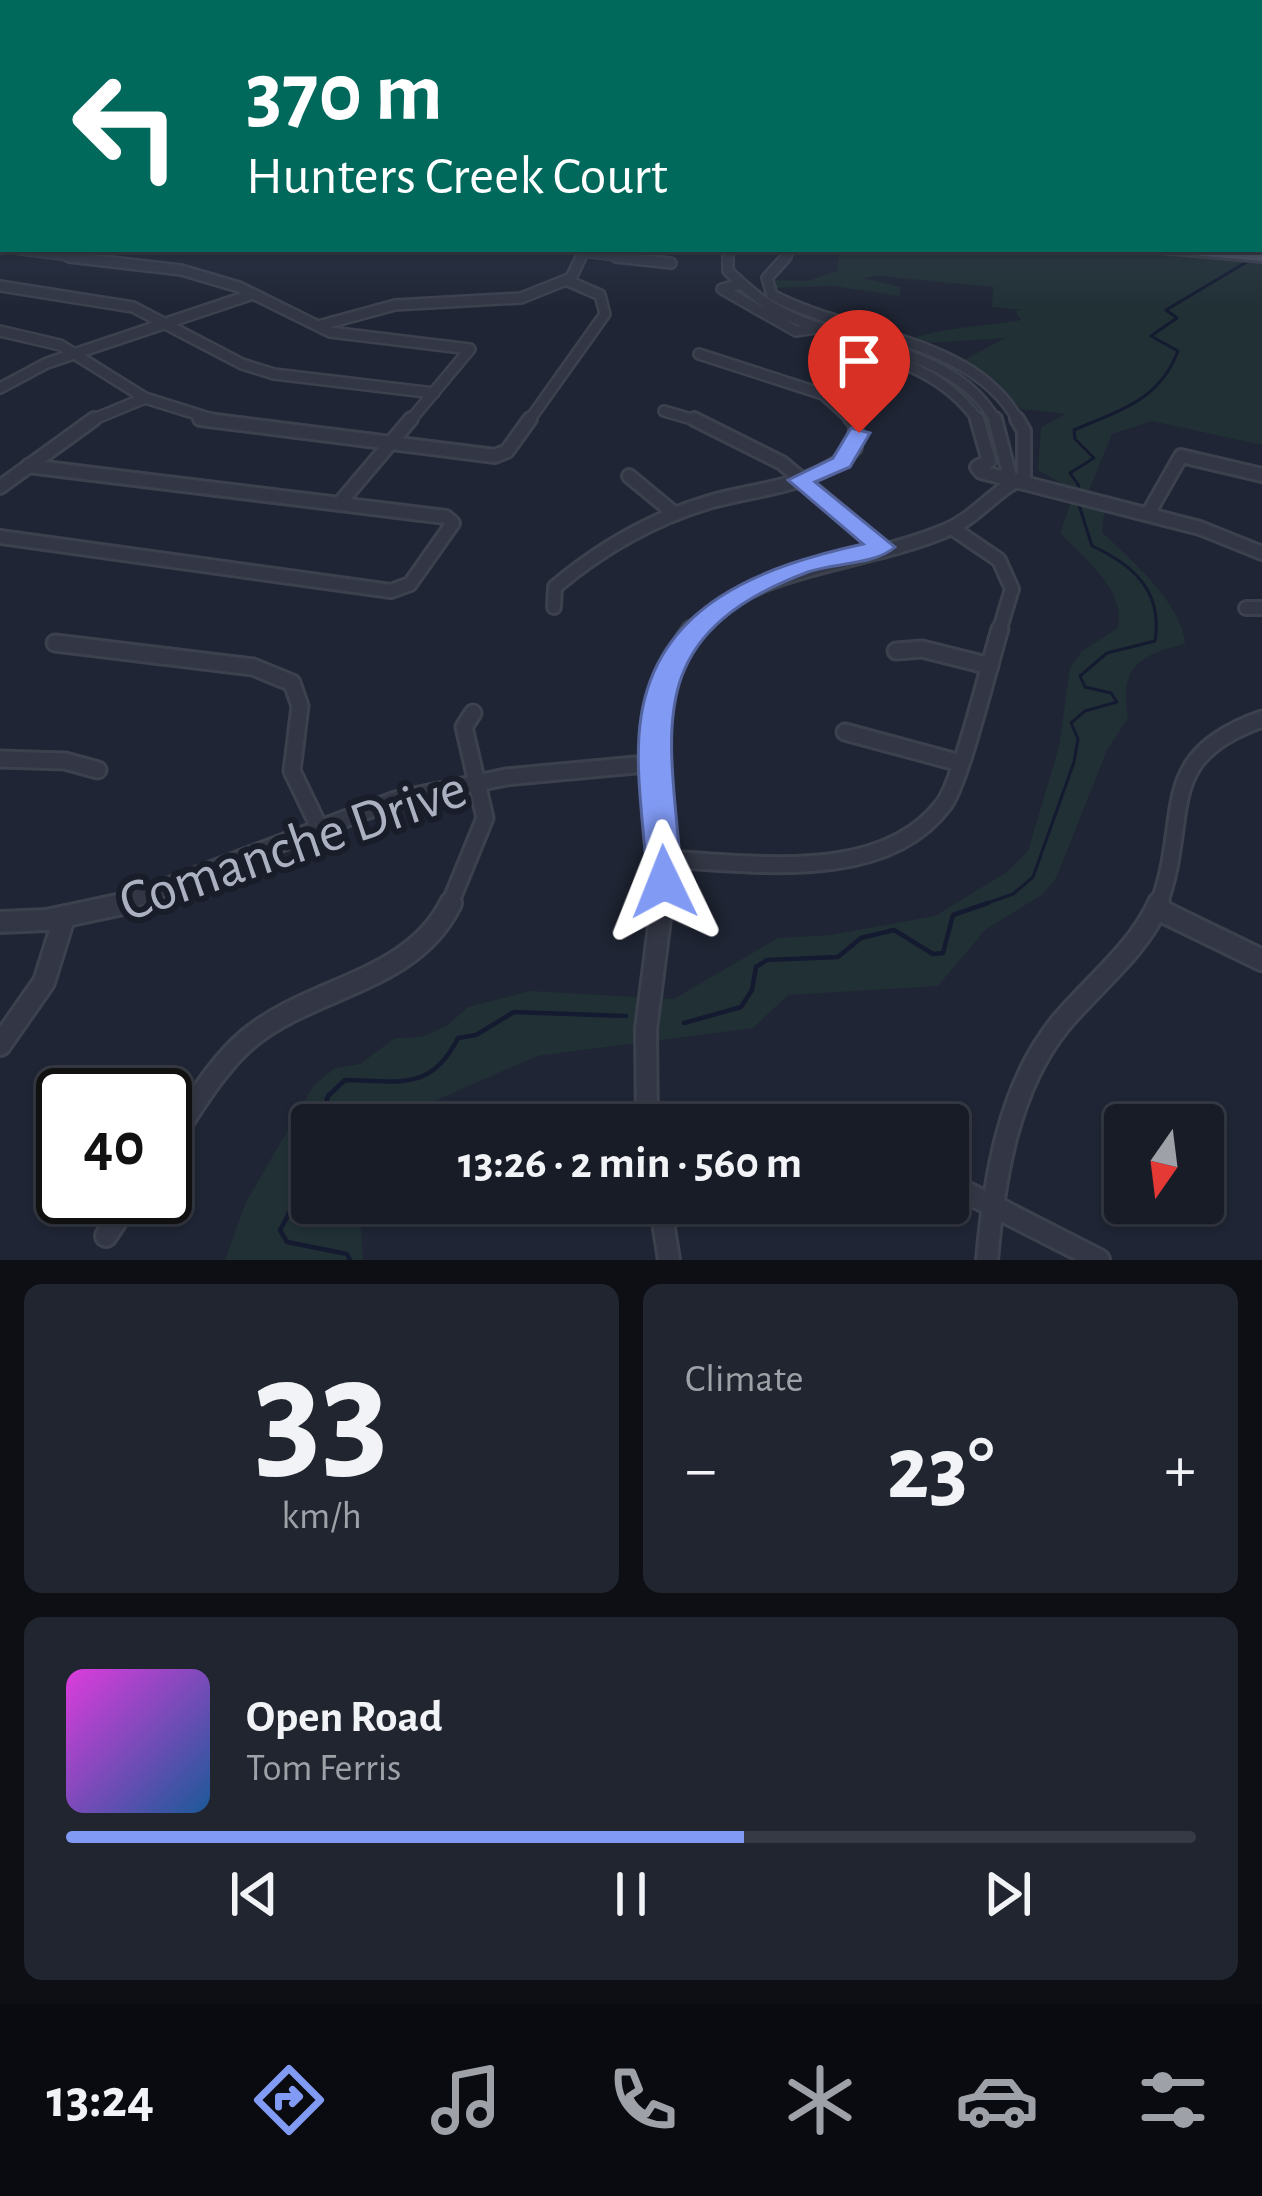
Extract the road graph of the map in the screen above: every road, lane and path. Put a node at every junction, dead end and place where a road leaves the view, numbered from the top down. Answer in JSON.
{"nodes":[{"id":1,"x":29,"y":252,"type":"edge"},
{"id":2,"x":583,"y":252,"type":"edge"},
{"id":3,"x":591,"y":252,"type":"edge"},
{"id":4,"x":732,"y":252,"type":"edge"},
{"id":5,"x":790,"y":252,"type":"edge"},
{"id":6,"x":1223,"y":252,"type":"edge"},
{"id":7,"x":1262,"y":256,"type":"edge"},
{"id":8,"x":671,"y":263,"type":"dead end"},
{"id":9,"x":568,"y":281,"type":"junction"},
{"id":10,"x":740,"y":284,"type":"junction"},
{"id":11,"x":0,"y":286,"type":"edge"},
{"id":12,"x":254,"y":294,"type":"junction"},
{"id":13,"x":166,"y":322,"type":"junction"},
{"id":14,"x":318,"y":326,"type":"junction"},
{"id":15,"x":816,"y":328,"type":"junction"},
{"id":16,"x":0,"y":331,"type":"edge"},
{"id":17,"x":877,"y":343,"type":"junction"},
{"id":18,"x":75,"y":353,"type":"junction"},
{"id":19,"x":699,"y":354,"type":"dead end"},
{"id":20,"x":0,"y":388,"type":"edge"},
{"id":21,"x":434,"y":393,"type":"junction"},
{"id":22,"x":145,"y":398,"type":"junction"},
{"id":23,"x":664,"y":411,"type":"dead end"},
{"id":24,"x":388,"y":444,"type":"junction"},
{"id":25,"x":28,"y":466,"type":"junction"},
{"id":26,"x":1262,"y":475,"type":"edge"},
{"id":27,"x":629,"y":476,"type":"dead end"},
{"id":28,"x":799,"y":480,"type":"junction"},
{"id":29,"x":1011,"y":481,"type":"junction"},
{"id":30,"x":0,"y":487,"type":"edge"},
{"id":31,"x":339,"y":504,"type":"junction"},
{"id":32,"x":676,"y":514,"type":"junction"},
{"id":33,"x":1148,"y":514,"type":"junction"},
{"id":34,"x":952,"y":528,"type":"junction"},
{"id":35,"x":0,"y":537,"type":"edge"},
{"id":36,"x":882,"y":547,"type":"junction"},
{"id":37,"x":1262,"y":553,"type":"edge"},
{"id":38,"x":554,"y":607,"type":"dead end"},
{"id":39,"x":56,"y":643,"type":"dead end"},
{"id":40,"x":896,"y":651,"type":"dead end"},
{"id":41,"x":990,"y":666,"type":"junction"},
{"id":42,"x":473,"y":713,"type":"dead end"},
{"id":43,"x":1262,"y":719,"type":"edge"},
{"id":44,"x":845,"y":732,"type":"dead end"},
{"id":45,"x":0,"y":759,"type":"edge"},
{"id":46,"x":960,"y":763,"type":"junction"},
{"id":47,"x":657,"y":764,"type":"junction"},
{"id":48,"x":98,"y":770,"type":"dead end"},
{"id":49,"x":478,"y":780,"type":"junction"},
{"id":50,"x":320,"y":827,"type":"junction"},
{"id":51,"x":666,"y":859,"type":"junction"},
{"id":52,"x":1156,"y":909,"type":"junction"},
{"id":53,"x":63,"y":921,"type":"junction"},
{"id":54,"x":0,"y":922,"type":"edge"},
{"id":55,"x":1262,"y":959,"type":"edge"},
{"id":56,"x":0,"y":1045,"type":"edge"},
{"id":57,"x":646,"y":1104,"type":"edge"},
{"id":58,"x":192,"y":1110,"type":"edge"},
{"id":59,"x":969,"y":1193,"type":"edge"},
{"id":60,"x":992,"y":1203,"type":"junction"},
{"id":61,"x":114,"y":1224,"type":"edge"},
{"id":62,"x":663,"y":1224,"type":"edge"},
{"id":63,"x":106,"y":1236,"type":"dead end"},
{"id":64,"x":669,"y":1260,"type":"edge"},
{"id":65,"x":988,"y":1260,"type":"edge"},
{"id":66,"x":1099,"y":1260,"type":"edge"}],
"edges":[{"from":1,"to":12,"type":"street"},
{"from":2,"to":9,"type":"street"},
{"from":3,"to":8,"type":"street"},
{"from":4,"to":10,"type":"street"},
{"from":5,"to":29,"type":"street"},
{"from":6,"to":7,"type":"main road"},
{"from":9,"to":14,"type":"street"},
{"from":9,"to":24,"type":"street"},
{"from":10,"to":15,"type":"street"},
{"from":10,"to":15,"type":"street"},
{"from":11,"to":13,"type":"street"},
{"from":12,"to":13,"type":"street"},
{"from":12,"to":14,"type":"street"},
{"from":13,"to":18,"type":"street"},
{"from":13,"to":21,"type":"street"},
{"from":14,"to":21,"type":"street"},
{"from":15,"to":17,"type":"street"},
{"from":16,"to":18,"type":"street"},
{"from":17,"to":29,"type":"street"},
{"from":17,"to":29,"type":"street"},
{"from":18,"to":20,"type":"street"},
{"from":18,"to":22,"type":"street"},
{"from":19,"to":28,"type":"street"},
{"from":21,"to":24,"type":"street"},
{"from":22,"to":24,"type":"street"},
{"from":22,"to":25,"type":"street"},
{"from":23,"to":28,"type":"street"},
{"from":24,"to":31,"type":"street"},
{"from":25,"to":30,"type":"street"},
{"from":25,"to":31,"type":"street"},
{"from":26,"to":33,"type":"street"},
{"from":27,"to":32,"type":"street"},
{"from":28,"to":32,"type":"street"},
{"from":28,"to":36,"type":"street"},
{"from":29,"to":33,"type":"street"},
{"from":29,"to":34,"type":"street"},
{"from":31,"to":35,"type":"street"},
{"from":32,"to":38,"type":"street"},
{"from":33,"to":37,"type":"street"},
{"from":34,"to":36,"type":"street"},
{"from":34,"to":41,"type":"street"},
{"from":36,"to":47,"type":"street"},
{"from":39,"to":50,"type":"street"},
{"from":40,"to":41,"type":"street"},
{"from":41,"to":46,"type":"street"},
{"from":42,"to":49,"type":"street"},
{"from":43,"to":52,"type":"street"},
{"from":44,"to":46,"type":"street"},
{"from":45,"to":48,"type":"street"},
{"from":46,"to":51,"type":"street"},
{"from":47,"to":49,"type":"street","name":"Comanche Drive"},
{"from":47,"to":51,"type":"street"},
{"from":49,"to":50,"type":"street","name":"Comanche Drive"},
{"from":49,"to":58,"type":"street"},
{"from":50,"to":53,"type":"street","name":"Comanche Drive"},
{"from":51,"to":57,"type":"street"},
{"from":52,"to":55,"type":"street"},
{"from":52,"to":60,"type":"street"},
{"from":53,"to":54,"type":"street","name":"Comanche Drive"},
{"from":53,"to":56,"type":"street"},
{"from":59,"to":60,"type":"street"},
{"from":60,"to":65,"type":"street"},
{"from":60,"to":66,"type":"street"},
{"from":61,"to":63,"type":"street"},
{"from":62,"to":64,"type":"street"}]}
